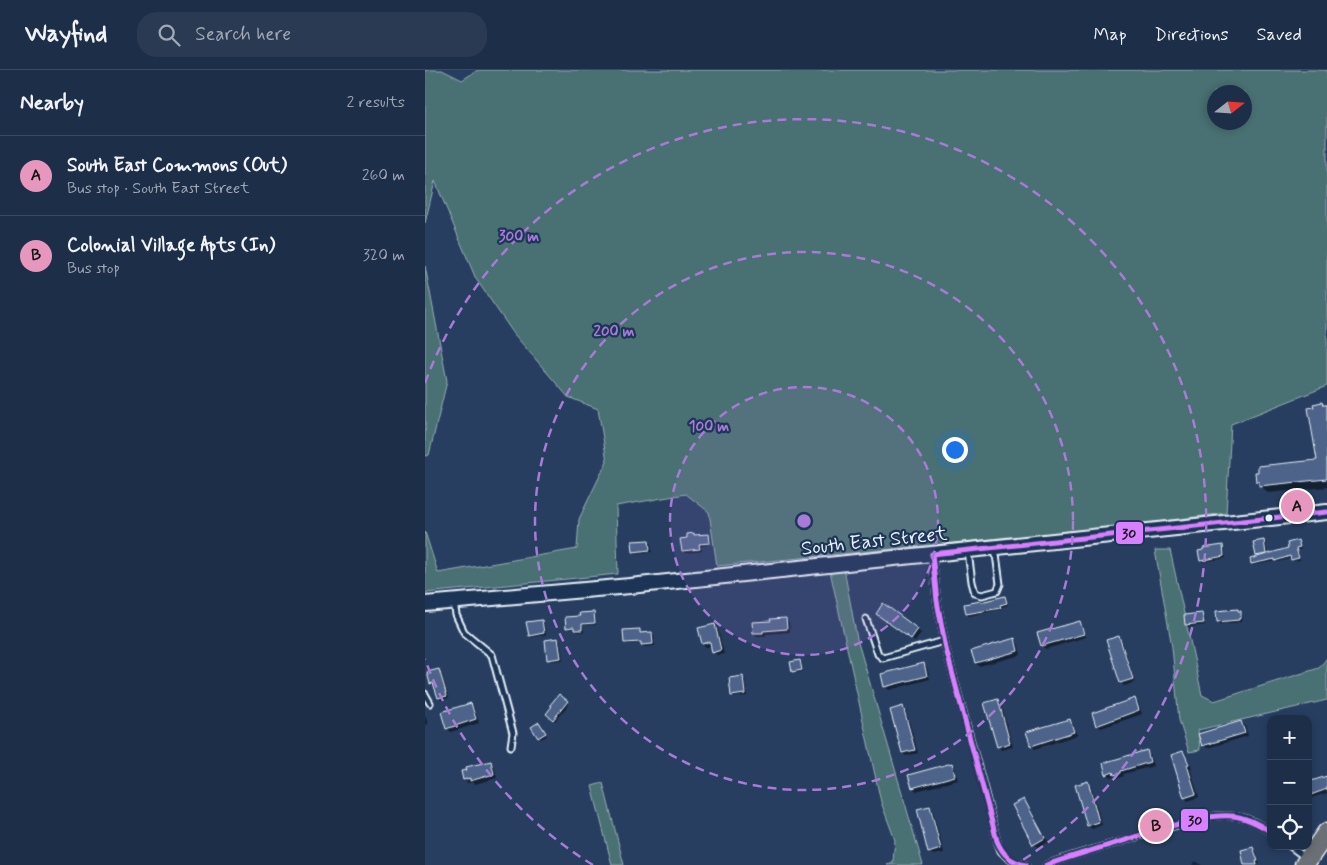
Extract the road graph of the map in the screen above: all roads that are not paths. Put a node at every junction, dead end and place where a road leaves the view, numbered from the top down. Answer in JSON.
{"nodes":[{"id":1,"x":1327,"y":512,"type":"edge"},
{"id":2,"x":995,"y":547,"type":"junction"},
{"id":3,"x":968,"y":550,"type":"junction"},
{"id":4,"x":932,"y":554,"type":"junction"},
{"id":5,"x":453,"y":602,"type":"junction"},
{"id":6,"x":425,"y":604,"type":"edge"},
{"id":7,"x":866,"y":619,"type":"dead end"},
{"id":8,"x":944,"y":641,"type":"junction"},
{"id":9,"x":425,"y":694,"type":"edge"},
{"id":10,"x":430,"y":703,"type":"dead end"},
{"id":11,"x":511,"y":746,"type":"dead end"},
{"id":12,"x":1267,"y":829,"type":"edge"},
{"id":13,"x":1327,"y":832,"type":"edge"},
{"id":14,"x":1294,"y":850,"type":"edge"},
{"id":15,"x":1306,"y":862,"type":"edge"},
{"id":16,"x":1026,"y":865,"type":"edge"},
{"id":17,"x":1046,"y":865,"type":"edge"}],
"edges":[{"from":1,"to":2,"type":"main road","name":"South East Street"},
{"from":2,"to":3,"type":"main road","name":"South East Street"},
{"from":2,"to":3,"type":"lane"},
{"from":3,"to":4,"type":"main road","name":"South East Street"},
{"from":4,"to":5,"type":"main road","name":"South East Street"},
{"from":4,"to":8,"type":"lane"},
{"from":5,"to":6,"type":"main road","name":"South East Street"},
{"from":5,"to":11,"type":"lane"},
{"from":7,"to":8,"type":"lane"},
{"from":8,"to":16,"type":"lane"},
{"from":9,"to":10,"type":"lane"},
{"from":12,"to":17,"type":"lane"},
{"from":13,"to":15,"type":"highway"},
{"from":14,"to":15,"type":"lane"}]}
